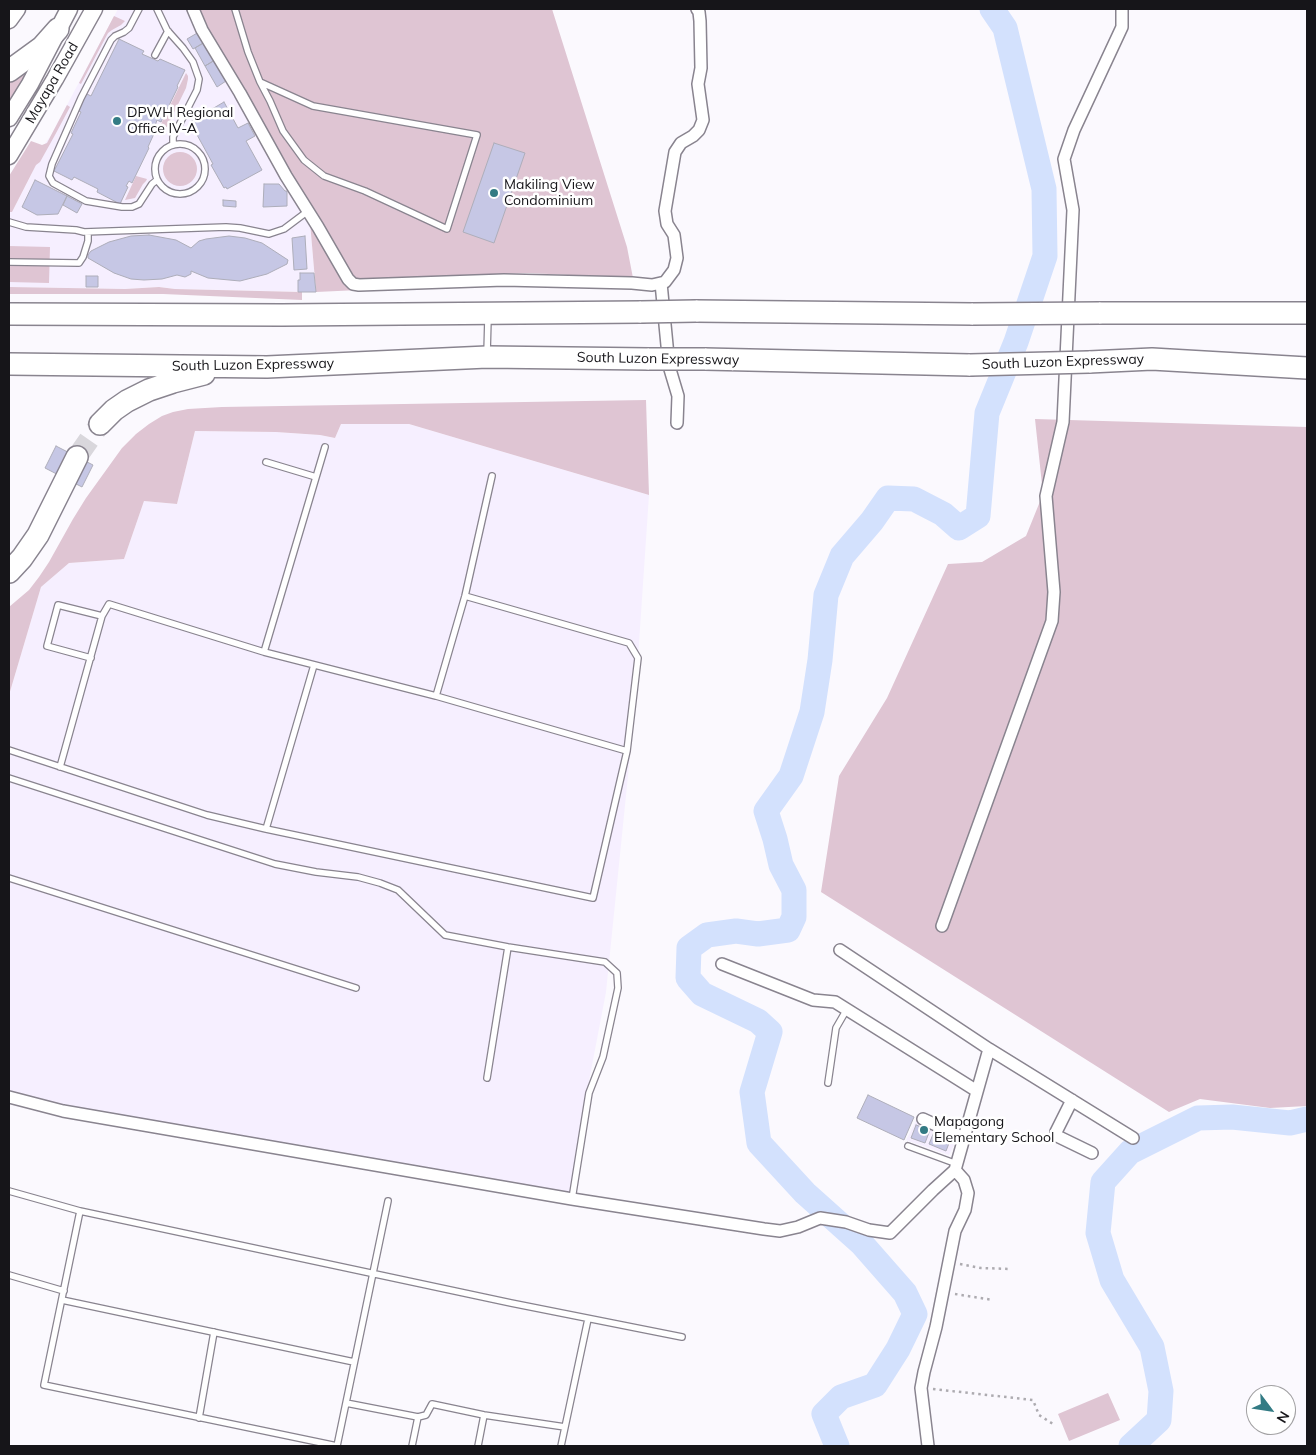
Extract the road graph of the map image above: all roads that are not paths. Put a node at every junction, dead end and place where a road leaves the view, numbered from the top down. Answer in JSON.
{"nodes":[{"id":1,"x":17,"y":9,"type":"edge"},
{"id":2,"x":69,"y":9,"type":"edge"},
{"id":3,"x":94,"y":9,"type":"edge"},
{"id":4,"x":139,"y":9,"type":"edge"},
{"id":5,"x":156,"y":9,"type":"edge"},
{"id":6,"x":192,"y":9,"type":"edge"},
{"id":7,"x":235,"y":9,"type":"edge"},
{"id":8,"x":697,"y":9,"type":"edge"},
{"id":9,"x":1122,"y":9,"type":"edge"},
{"id":10,"x":9,"y":20,"type":"edge"},
{"id":11,"x":58,"y":29,"type":"junction"},
{"id":12,"x":168,"y":31,"type":"junction"},
{"id":13,"x":155,"y":55,"type":"dead end"},
{"id":14,"x":9,"y":72,"type":"edge"},
{"id":15,"x":260,"y":82,"type":"junction"},
{"id":16,"x":9,"y":118,"type":"edge"},
{"id":17,"x":173,"y":144,"type":"junction"},
{"id":18,"x":11,"y":146,"type":"edge"},
{"id":19,"x":157,"y":180,"type":"junction"},
{"id":20,"x":308,"y":212,"type":"junction"},
{"id":21,"x":9,"y":222,"type":"edge"},
{"id":22,"x":88,"y":232,"type":"junction"},
{"id":23,"x":9,"y":262,"type":"edge"},
{"id":24,"x":661,"y":284,"type":"junction"},
{"id":25,"x":1307,"y":313,"type":"edge"},
{"id":26,"x":9,"y":314,"type":"edge"},
{"id":27,"x":488,"y":314,"type":"junction"},
{"id":28,"x":487,"y":357,"type":"junction"},
{"id":29,"x":9,"y":364,"type":"edge"},
{"id":30,"x":267,"y":367,"type":"junction"},
{"id":31,"x":1307,"y":368,"type":"edge"},
{"id":32,"x":677,"y":423,"type":"dead end"},
{"id":33,"x":100,"y":424,"type":"tunnel mouth"},
{"id":34,"x":325,"y":447,"type":"dead end"},
{"id":35,"x":77,"y":457,"type":"tunnel mouth"},
{"id":36,"x":266,"y":462,"type":"dead end"},
{"id":37,"x":492,"y":476,"type":"dead end"},
{"id":38,"x":316,"y":477,"type":"junction"},
{"id":39,"x":9,"y":572,"type":"edge"},
{"id":40,"x":465,"y":596,"type":"junction"},
{"id":41,"x":102,"y":616,"type":"junction"},
{"id":42,"x":264,"y":652,"type":"junction"},
{"id":43,"x":91,"y":658,"type":"junction"},
{"id":44,"x":314,"y":665,"type":"junction"},
{"id":45,"x":436,"y":696,"type":"junction"},
{"id":46,"x":9,"y":750,"type":"edge"},
{"id":47,"x":627,"y":751,"type":"junction"},
{"id":48,"x":60,"y":767,"type":"junction"},
{"id":49,"x":9,"y":778,"type":"edge"},
{"id":50,"x":266,"y":829,"type":"junction"},
{"id":51,"x":9,"y":878,"type":"edge"},
{"id":52,"x":942,"y":926,"type":"dead end"},
{"id":53,"x":508,"y":947,"type":"junction"},
{"id":54,"x":840,"y":950,"type":"dead end"},
{"id":55,"x":722,"y":964,"type":"dead end"},
{"id":56,"x":356,"y":988,"type":"dead end"},
{"id":57,"x":847,"y":1009,"type":"junction"},
{"id":58,"x":989,"y":1049,"type":"junction"},
{"id":59,"x":487,"y":1078,"type":"dead end"},
{"id":60,"x":828,"y":1084,"type":"dead end"},
{"id":61,"x":977,"y":1091,"type":"junction"},
{"id":62,"x":9,"y":1097,"type":"edge"},
{"id":63,"x":1072,"y":1100,"type":"junction"},
{"id":64,"x":923,"y":1119,"type":"dead end"},
{"id":65,"x":964,"y":1138,"type":"junction"},
{"id":66,"x":1133,"y":1138,"type":"dead end"},
{"id":67,"x":908,"y":1146,"type":"dead end"},
{"id":68,"x":1092,"y":1153,"type":"dead end"},
{"id":69,"x":956,"y":1167,"type":"junction"},
{"id":70,"x":9,"y":1191,"type":"edge"},
{"id":71,"x":572,"y":1199,"type":"junction"},
{"id":72,"x":388,"y":1201,"type":"dead end"},
{"id":73,"x":80,"y":1211,"type":"junction"},
{"id":74,"x":372,"y":1274,"type":"junction"},
{"id":75,"x":9,"y":1275,"type":"edge"},
{"id":76,"x":64,"y":1291,"type":"junction"},
{"id":77,"x":62,"y":1300,"type":"junction"},
{"id":78,"x":588,"y":1319,"type":"junction"},
{"id":79,"x":214,"y":1332,"type":"junction"},
{"id":80,"x":682,"y":1337,"type":"dead end"},
{"id":81,"x":354,"y":1362,"type":"junction"},
{"id":82,"x":346,"y":1403,"type":"junction"},
{"id":83,"x":484,"y":1415,"type":"junction"},
{"id":84,"x":418,"y":1417,"type":"junction"},
{"id":85,"x":200,"y":1418,"type":"junction"},
{"id":86,"x":565,"y":1427,"type":"junction"},
{"id":87,"x":337,"y":1446,"type":"edge"},
{"id":88,"x":412,"y":1446,"type":"edge"},
{"id":89,"x":478,"y":1446,"type":"edge"},
{"id":90,"x":561,"y":1446,"type":"edge"},
{"id":91,"x":928,"y":1446,"type":"edge"}],
"edges":[{"from":1,"to":10,"type":"main road"},
{"from":2,"to":11,"type":"main road","name":"Mayapa Road"},
{"from":3,"to":18,"type":"main road","name":"Mayapa Road"},
{"from":4,"to":19,"type":"lane"},
{"from":5,"to":12,"type":"lane"},
{"from":6,"to":20,"type":"street"},
{"from":7,"to":15,"type":"lane"},
{"from":8,"to":24,"type":"street"},
{"from":9,"to":52,"type":"street"},
{"from":11,"to":14,"type":"highway"},
{"from":11,"to":16,"type":"main road","name":"Mayapa Road"},
{"from":12,"to":13,"type":"lane"},
{"from":12,"to":17,"type":"lane"},
{"from":15,"to":15,"type":"lane"},
{"from":17,"to":19,"type":"lane"},
{"from":17,"to":19,"type":"lane"},
{"from":20,"to":22,"type":"lane"},
{"from":20,"to":24,"type":"street"},
{"from":21,"to":22,"type":"lane"},
{"from":22,"to":23,"type":"lane"},
{"from":24,"to":32,"type":"street"},
{"from":25,"to":27,"type":"highway","bridge":true},
{"from":26,"to":27,"type":"highway"},
{"from":27,"to":28,"type":"lane"},
{"from":28,"to":30,"type":"highway","name":"South Luzon Expressway"},
{"from":28,"to":31,"type":"highway","name":"South Luzon Expressway","bridge":true},
{"from":29,"to":30,"type":"highway","name":"South Luzon Expressway"},
{"from":30,"to":33,"type":"highway"},
{"from":34,"to":38,"type":"lane"},
{"from":35,"to":39,"type":"highway"},
{"from":36,"to":38,"type":"lane"},
{"from":37,"to":40,"type":"lane"},
{"from":38,"to":42,"type":"lane"},
{"from":40,"to":45,"type":"lane"},
{"from":40,"to":47,"type":"lane"},
{"from":41,"to":42,"type":"lane"},
{"from":41,"to":43,"type":"lane"},
{"from":41,"to":43,"type":"lane"},
{"from":42,"to":44,"type":"lane"},
{"from":43,"to":48,"type":"lane"},
{"from":44,"to":45,"type":"lane"},
{"from":44,"to":50,"type":"lane"},
{"from":45,"to":47,"type":"lane"},
{"from":46,"to":48,"type":"lane"},
{"from":47,"to":50,"type":"lane"},
{"from":48,"to":50,"type":"lane"},
{"from":49,"to":53,"type":"lane"},
{"from":51,"to":56,"type":"lane"},
{"from":53,"to":59,"type":"lane"},
{"from":53,"to":71,"type":"lane"},
{"from":54,"to":58,"type":"street"},
{"from":55,"to":57,"type":"street"},
{"from":57,"to":60,"type":"lane"},
{"from":57,"to":61,"type":"street"},
{"from":58,"to":61,"type":"street"},
{"from":58,"to":63,"type":"street"},
{"from":61,"to":65,"type":"street"},
{"from":62,"to":71,"type":"street"},
{"from":63,"to":66,"type":"street"},
{"from":63,"to":68,"type":"street"},
{"from":64,"to":65,"type":"street"},
{"from":65,"to":69,"type":"street"},
{"from":67,"to":69,"type":"lane"},
{"from":69,"to":71,"type":"street"},
{"from":69,"to":91,"type":"street"},
{"from":70,"to":73,"type":"lane"},
{"from":72,"to":74,"type":"lane"},
{"from":73,"to":74,"type":"lane"},
{"from":73,"to":76,"type":"lane"},
{"from":74,"to":78,"type":"lane"},
{"from":74,"to":81,"type":"lane"},
{"from":75,"to":76,"type":"lane"},
{"from":76,"to":77,"type":"lane"},
{"from":77,"to":79,"type":"lane"},
{"from":77,"to":85,"type":"lane"},
{"from":78,"to":80,"type":"lane"},
{"from":78,"to":86,"type":"lane"},
{"from":79,"to":81,"type":"lane"},
{"from":79,"to":85,"type":"lane"},
{"from":81,"to":82,"type":"lane"},
{"from":82,"to":84,"type":"lane"},
{"from":82,"to":87,"type":"lane"},
{"from":83,"to":84,"type":"lane"},
{"from":83,"to":86,"type":"lane"},
{"from":83,"to":89,"type":"lane"},
{"from":84,"to":88,"type":"lane"},
{"from":85,"to":87,"type":"lane"},
{"from":86,"to":90,"type":"lane"}]}
